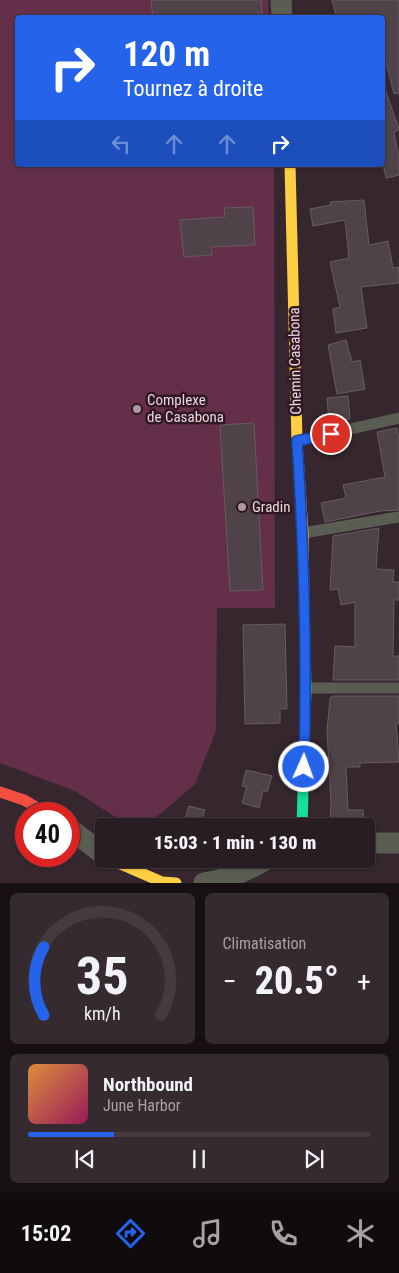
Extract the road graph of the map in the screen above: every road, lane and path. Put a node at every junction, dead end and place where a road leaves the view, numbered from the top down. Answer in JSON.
{"nodes":[{"id":1,"x":281,"y":0,"type":"edge"},
{"id":2,"x":282,"y":15,"type":"edge"},
{"id":3,"x":290,"y":167,"type":"edge"},
{"id":4,"x":399,"y":418,"type":"edge"},
{"id":5,"x":297,"y":441,"type":"junction"},
{"id":6,"x":399,"y":517,"type":"edge"},
{"id":7,"x":302,"y":533,"type":"junction"},
{"id":8,"x":306,"y":688,"type":"junction"},
{"id":9,"x":399,"y":688,"type":"edge"},
{"id":10,"x":0,"y":792,"type":"edge"},
{"id":11,"x":27,"y":802,"type":"edge"},
{"id":12,"x":302,"y":818,"type":"edge"},
{"id":13,"x":80,"y":836,"type":"edge"},
{"id":14,"x":375,"y":843,"type":"edge"},
{"id":15,"x":399,"y":843,"type":"edge"},
{"id":16,"x":95,"y":848,"type":"edge"},
{"id":17,"x":130,"y":868,"type":"edge"},
{"id":18,"x":252,"y":868,"type":"edge"},
{"id":19,"x":176,"y":883,"type":"edge"},
{"id":20,"x":204,"y":883,"type":"edge"}],
"edges":[{"from":1,"to":2,"type":"street"},
{"from":3,"to":5,"type":"street","name":"Chemin Casabona"},
{"from":4,"to":5,"type":"lane"},
{"from":5,"to":7,"type":"street","name":"Chemin Casabona"},
{"from":6,"to":7,"type":"lane"},
{"from":7,"to":8,"type":"street","name":"Chemin Casabona"},
{"from":8,"to":9,"type":"lane"},
{"from":8,"to":12,"type":"street","name":"Chemin Casabona"},
{"from":10,"to":11,"type":"street"},
{"from":13,"to":16,"type":"street"},
{"from":14,"to":15,"type":"street"},
{"from":17,"to":19,"type":"street"},
{"from":18,"to":20,"type":"street"}]}
